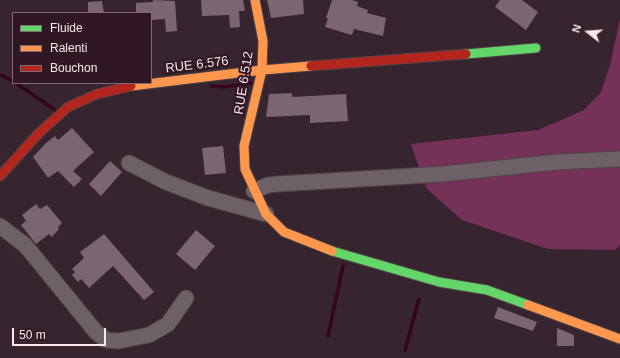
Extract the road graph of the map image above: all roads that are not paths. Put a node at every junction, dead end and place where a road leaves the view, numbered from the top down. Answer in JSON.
{"nodes":[{"id":1,"x":255,"y":0,"type":"edge"},
{"id":2,"x":536,"y":48,"type":"dead end"},
{"id":3,"x":262,"y":70,"type":"junction"},
{"id":4,"x":150,"y":84,"type":"edge"},
{"id":5,"x":152,"y":84,"type":"edge"},
{"id":6,"x":620,"y":159,"type":"edge"},
{"id":7,"x":129,"y":163,"type":"dead end"},
{"id":8,"x":0,"y":176,"type":"edge"},
{"id":9,"x":254,"y":191,"type":"junction"},
{"id":10,"x":266,"y":214,"type":"junction"},
{"id":11,"x":0,"y":226,"type":"edge"},
{"id":12,"x":186,"y":298,"type":"dead end"},
{"id":13,"x":620,"y":339,"type":"edge"}],
"edges":[{"from":1,"to":3,"type":"street","name":"RUE 6.512"},
{"from":2,"to":3,"type":"street","name":"RUE 6.576"},
{"from":3,"to":5,"type":"street","name":"RUE 6.576"},
{"from":3,"to":9,"type":"street","name":"RUE 6.512"},
{"from":4,"to":8,"type":"street","name":"RUE 6.576"},
{"from":6,"to":9,"type":"street"},
{"from":7,"to":10,"type":"street"},
{"from":9,"to":10,"type":"street","name":"RUE 6.512"},
{"from":10,"to":13,"type":"street","name":"RUE 6.512"},
{"from":11,"to":12,"type":"street"}]}
